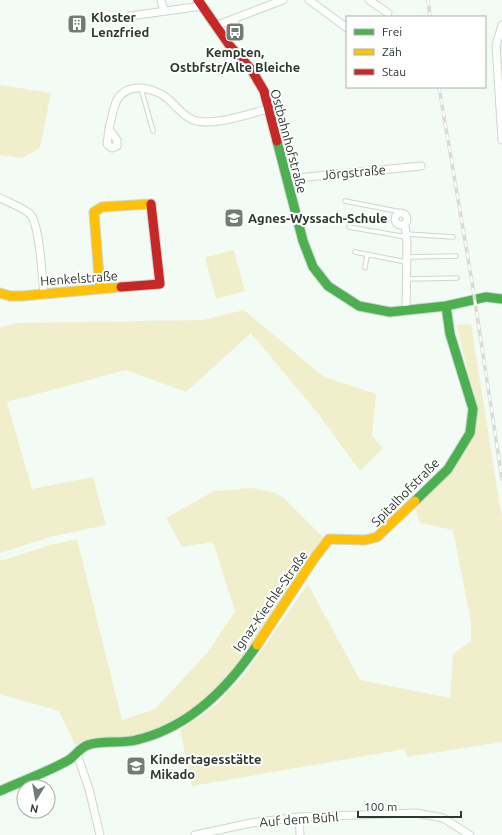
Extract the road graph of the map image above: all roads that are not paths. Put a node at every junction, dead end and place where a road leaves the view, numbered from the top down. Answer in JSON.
{"nodes":[{"id":1,"x":161,"y":0,"type":"edge"},
{"id":2,"x":283,"y":0,"type":"edge"},
{"id":3,"x":309,"y":0,"type":"edge"},
{"id":4,"x":369,"y":0,"type":"edge"},
{"id":5,"x":200,"y":3,"type":"edge"},
{"id":6,"x":164,"y":11,"type":"junction"},
{"id":7,"x":388,"y":13,"type":"dead end"},
{"id":8,"x":130,"y":16,"type":"dead end"},
{"id":9,"x":236,"y":18,"type":"junction"},
{"id":10,"x":502,"y":25,"type":"edge"},
{"id":11,"x":215,"y":26,"type":"junction"},
{"id":12,"x":346,"y":27,"type":"edge"},
{"id":13,"x":230,"y":46,"type":"junction"},
{"id":14,"x":141,"y":87,"type":"junction"},
{"id":15,"x":268,"y":109,"type":"junction"},
{"id":16,"x":109,"y":129,"type":"dead end"},
{"id":17,"x":153,"y":131,"type":"dead end"},
{"id":18,"x":502,"y":140,"type":"edge"},
{"id":19,"x":421,"y":166,"type":"dead end"},
{"id":20,"x":287,"y":179,"type":"junction"},
{"id":21,"x":0,"y":198,"type":"edge"},
{"id":22,"x":345,"y":202,"type":"dead end"},
{"id":23,"x":401,"y":212,"type":"joint"},
{"id":24,"x":349,"y":227,"type":"dead end"},
{"id":25,"x":406,"y":236,"type":"junction"},
{"id":26,"x":453,"y":237,"type":"dead end"},
{"id":27,"x":355,"y":252,"type":"dead end"},
{"id":28,"x":367,"y":255,"type":"junction"},
{"id":29,"x":456,"y":256,"type":"dead end"},
{"id":30,"x":406,"y":259,"type":"junction"},
{"id":31,"x":365,"y":268,"type":"dead end"},
{"id":32,"x":457,"y":278,"type":"dead end"},
{"id":33,"x":406,"y":279,"type":"junction"},
{"id":34,"x":100,"y":290,"type":"junction"},
{"id":35,"x":0,"y":293,"type":"edge"},
{"id":36,"x":44,"y":293,"type":"junction"},
{"id":37,"x":502,"y":299,"type":"edge"},
{"id":38,"x":446,"y":306,"type":"junction"},
{"id":39,"x":406,"y":312,"type":"junction"},
{"id":40,"x":330,"y":539,"type":"joint"},
{"id":41,"x":77,"y":754,"type":"junction"},
{"id":42,"x":0,"y":791,"type":"edge"},
{"id":43,"x":299,"y":817,"type":"junction"},
{"id":44,"x":100,"y":835,"type":"edge"},
{"id":45,"x":195,"y":835,"type":"edge"},
{"id":46,"x":300,"y":835,"type":"edge"},
{"id":47,"x":470,"y":835,"type":"edge"}],
"edges":[{"from":1,"to":6,"type":"street"},
{"from":2,"to":9,"type":"street"},
{"from":3,"to":12,"type":"street"},
{"from":4,"to":7,"type":"street"},
{"from":5,"to":6,"type":"street"},
{"from":5,"to":11,"type":"street","name":"Ostbahnhofstraße"},
{"from":6,"to":8,"type":"street"},
{"from":9,"to":11,"type":"street"},
{"from":9,"to":13,"type":"street"},
{"from":10,"to":18,"type":"street"},
{"from":11,"to":13,"type":"street","name":"Ostbahnhofstraße"},
{"from":13,"to":15,"type":"street","name":"Ostbahnhofstraße"},
{"from":14,"to":15,"type":"street"},
{"from":14,"to":16,"type":"street"},
{"from":14,"to":17,"type":"lane"},
{"from":15,"to":20,"type":"street","name":"Ostbahnhofstraße"},
{"from":19,"to":20,"type":"street","name":"Jörgstraße"},
{"from":20,"to":39,"type":"street","name":"Ostbahnhofstraße"},
{"from":21,"to":36,"type":"street"},
{"from":22,"to":23,"type":"lane"},
{"from":23,"to":25,"type":"street"},
{"from":24,"to":25,"type":"lane"},
{"from":25,"to":26,"type":"lane"},
{"from":25,"to":30,"type":"street"},
{"from":27,"to":28,"type":"lane"},
{"from":28,"to":30,"type":"lane"},
{"from":28,"to":31,"type":"lane"},
{"from":29,"to":30,"type":"lane"},
{"from":30,"to":33,"type":"street"},
{"from":32,"to":33,"type":"lane"},
{"from":33,"to":39,"type":"street"},
{"from":34,"to":34,"type":"street","name":"Henkelstraße"},
{"from":34,"to":36,"type":"street","name":"Henkelstraße"},
{"from":35,"to":36,"type":"street","name":"Henkelstraße"},
{"from":37,"to":38,"type":"street","name":"Ostbahnhofstraße"},
{"from":38,"to":39,"type":"street","name":"Ostbahnhofstraße"},
{"from":38,"to":40,"type":"street","name":"Spitalhofstraße"},
{"from":40,"to":41,"type":"street","name":"Ignaz-Kiechle-Straße"},
{"from":41,"to":42,"type":"street","name":"Ignaz-Kiechle-Straße"},
{"from":41,"to":44,"type":"street"},
{"from":43,"to":45,"type":"street","name":"Auf dem Bühl"},
{"from":43,"to":46,"type":"street"},
{"from":43,"to":47,"type":"street","name":"Auf dem Bühl"}]}
